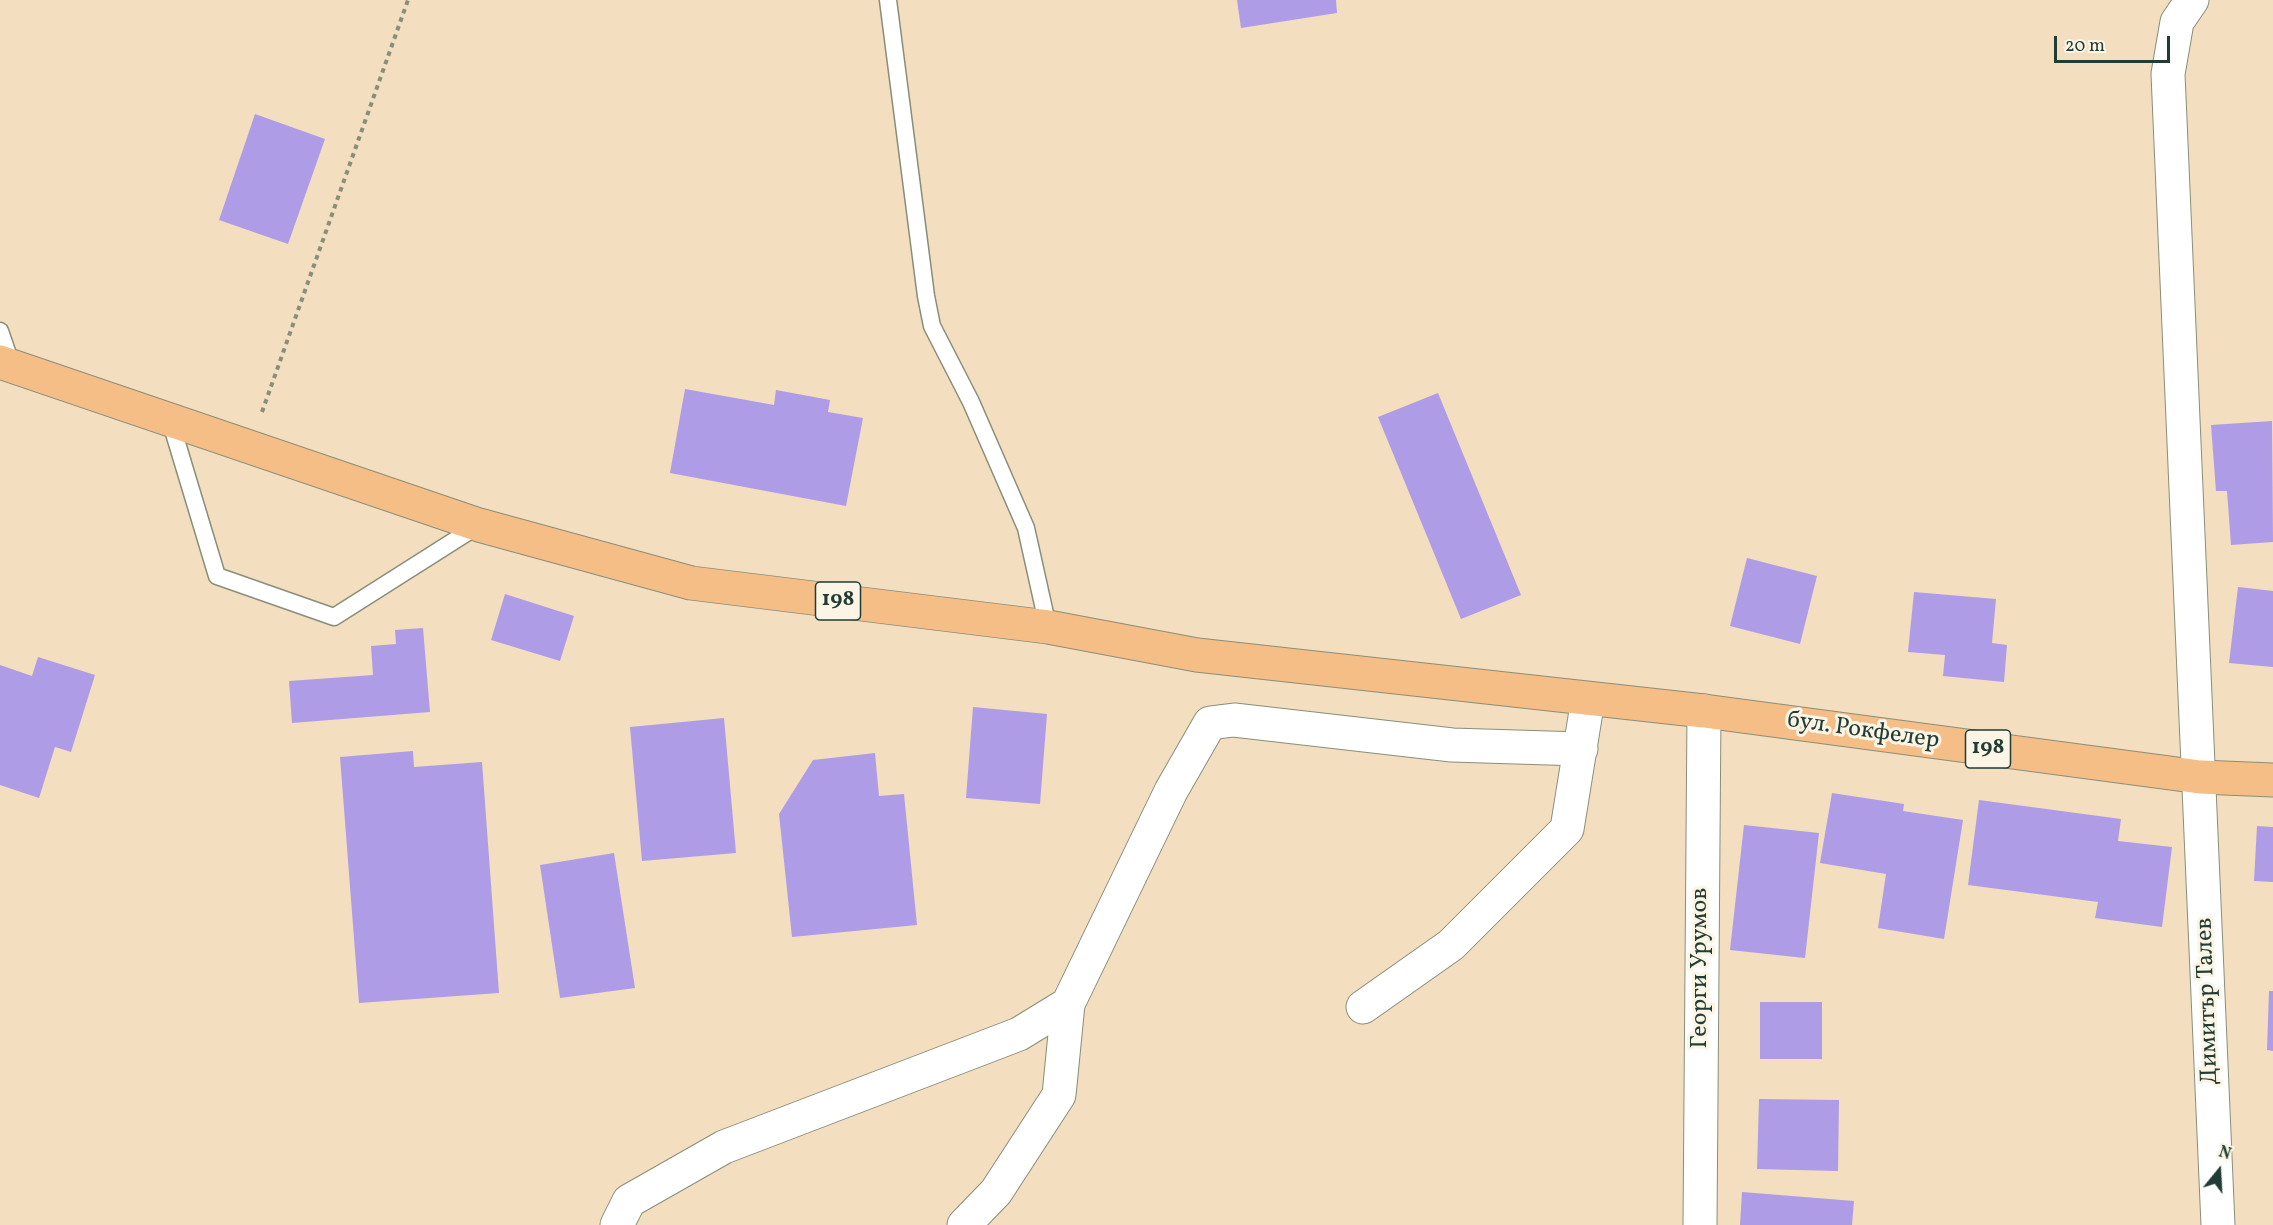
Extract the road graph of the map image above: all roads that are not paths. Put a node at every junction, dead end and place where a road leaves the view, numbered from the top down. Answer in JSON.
{"nodes":[{"id":1,"x":888,"y":0,"type":"edge"},
{"id":2,"x":2192,"y":0,"type":"edge"},
{"id":3,"x":0,"y":331,"type":"edge"},
{"id":4,"x":6,"y":365,"type":"edge"},
{"id":5,"x":170,"y":420,"type":"junction"},
{"id":6,"x":479,"y":525,"type":"junction"},
{"id":7,"x":1048,"y":627,"type":"junction"},
{"id":8,"x":1588,"y":699,"type":"junction"},
{"id":9,"x":1704,"y":711,"type":"junction"},
{"id":10,"x":1581,"y":749,"type":"junction"},
{"id":11,"x":2200,"y":777,"type":"junction"},
{"id":12,"x":2273,"y":780,"type":"edge"},
{"id":13,"x":1068,"y":1004,"type":"junction"},
{"id":14,"x":1363,"y":1007,"type":"dead end"},
{"id":15,"x":617,"y":1225,"type":"edge"},
{"id":16,"x":964,"y":1225,"type":"edge"},
{"id":17,"x":1700,"y":1225,"type":"edge"},
{"id":18,"x":2218,"y":1225,"type":"edge"}],
"edges":[{"from":1,"to":7,"type":"lane"},
{"from":2,"to":11,"type":"street","name":"Димитър Талев"},
{"from":3,"to":4,"type":"lane"},
{"from":4,"to":5,"type":"main road","number":"198"},
{"from":5,"to":6,"type":"main road","number":"198"},
{"from":5,"to":6,"type":"lane"},
{"from":6,"to":7,"type":"main road","number":"198"},
{"from":7,"to":8,"type":"main road","number":"198"},
{"from":8,"to":9,"type":"main road","number":"198"},
{"from":8,"to":10,"type":"street"},
{"from":9,"to":11,"type":"main road","name":"бул. Рокфелер","number":"198"},
{"from":9,"to":17,"type":"street","name":"Георги Урумов"},
{"from":10,"to":13,"type":"street"},
{"from":10,"to":14,"type":"street"},
{"from":11,"to":12,"type":"main road","name":"бул. Рокфелер","number":"198"},
{"from":11,"to":18,"type":"street","name":"Димитър Талев"},
{"from":13,"to":15,"type":"street"},
{"from":13,"to":16,"type":"street"}]}
